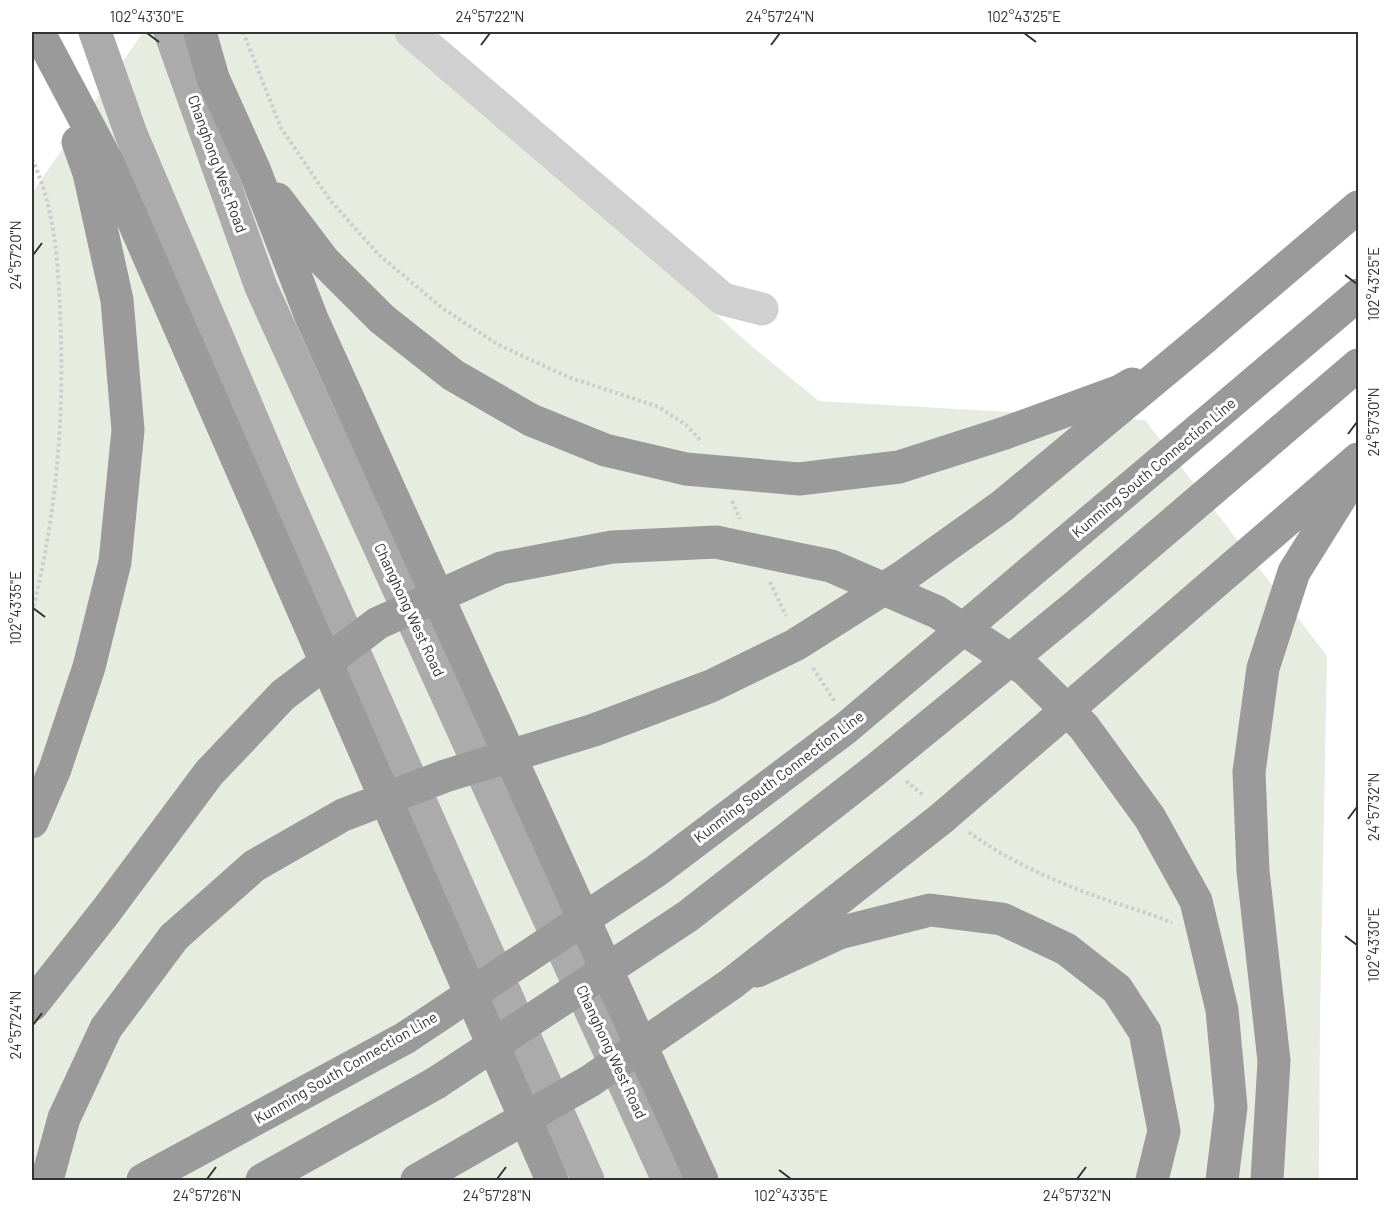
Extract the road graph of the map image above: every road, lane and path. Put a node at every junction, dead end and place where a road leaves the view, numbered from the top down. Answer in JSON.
{"nodes":[{"id":1,"x":39,"y":32,"type":"edge"},
{"id":2,"x":95,"y":32,"type":"edge"},
{"id":3,"x":170,"y":32,"type":"edge"},
{"id":4,"x":200,"y":32,"type":"edge"},
{"id":5,"x":243,"y":32,"type":"edge"},
{"id":6,"x":411,"y":32,"type":"edge"},
{"id":7,"x":213,"y":78,"type":"junction"},
{"id":8,"x":32,"y":159,"type":"edge"},
{"id":9,"x":1359,"y":207,"type":"edge"},
{"id":10,"x":1359,"y":295,"type":"edge"},
{"id":11,"x":755,"y":301,"type":"dead end"},
{"id":12,"x":1204,"y":338,"type":"junction"},
{"id":13,"x":1359,"y":365,"type":"edge"},
{"id":14,"x":701,"y":441,"type":"dead end"},
{"id":15,"x":1359,"y":459,"type":"edge"},
{"id":16,"x":1359,"y":476,"type":"edge"},
{"id":17,"x":731,"y":498,"type":"dead end"},
{"id":18,"x":744,"y":528,"type":"dead end"},
{"id":19,"x":769,"y":580,"type":"dead end"},
{"id":20,"x":32,"y":613,"type":"edge"},
{"id":21,"x":789,"y":622,"type":"dead end"},
{"id":22,"x":809,"y":663,"type":"dead end"},
{"id":23,"x":837,"y":706,"type":"dead end"},
{"id":24,"x":901,"y":776,"type":"dead end"},
{"id":25,"x":926,"y":798,"type":"dead end"},
{"id":26,"x":32,"y":822,"type":"edge"},
{"id":27,"x":962,"y":826,"type":"dead end"},
{"id":28,"x":1179,"y":927,"type":"dead end"},
{"id":29,"x":731,"y":984,"type":"junction"},
{"id":30,"x":32,"y":1005,"type":"edge"},
{"id":31,"x":422,"y":1178,"type":"edge"},
{"id":32,"x":47,"y":1180,"type":"edge"},
{"id":33,"x":143,"y":1180,"type":"edge"},
{"id":34,"x":262,"y":1180,"type":"edge"},
{"id":35,"x":552,"y":1180,"type":"edge"},
{"id":36,"x":588,"y":1180,"type":"edge"},
{"id":37,"x":668,"y":1180,"type":"edge"},
{"id":38,"x":702,"y":1180,"type":"edge"},
{"id":39,"x":1152,"y":1180,"type":"edge"},
{"id":40,"x":1221,"y":1180,"type":"edge"},
{"id":41,"x":1267,"y":1180,"type":"edge"}],
"edges":[{"from":1,"to":26,"type":"highway"},
{"from":1,"to":35,"type":"highway"},
{"from":2,"to":36,"type":"main road"},
{"from":3,"to":37,"type":"main road","name":"Changhong West Road"},
{"from":4,"to":7,"type":"highway"},
{"from":5,"to":14,"type":"path"},
{"from":6,"to":11,"type":"lane"},
{"from":7,"to":12,"type":"highway","bridge":true},
{"from":7,"to":38,"type":"highway"},
{"from":8,"to":20,"type":"path"},
{"from":9,"to":12,"type":"highway"},
{"from":10,"to":33,"type":"highway","name":"Kunming South Connection Line","bridge":true},
{"from":12,"to":32,"type":"highway","bridge":true},
{"from":13,"to":34,"type":"highway","bridge":true},
{"from":15,"to":29,"type":"highway","bridge":true},
{"from":16,"to":41,"type":"highway","bridge":true},
{"from":17,"to":18,"type":"path"},
{"from":19,"to":21,"type":"path"},
{"from":22,"to":23,"type":"path"},
{"from":24,"to":25,"type":"path"},
{"from":27,"to":28,"type":"path"},
{"from":29,"to":31,"type":"highway","bridge":true},
{"from":29,"to":39,"type":"highway","bridge":true},
{"from":30,"to":40,"type":"highway","bridge":true}]}
